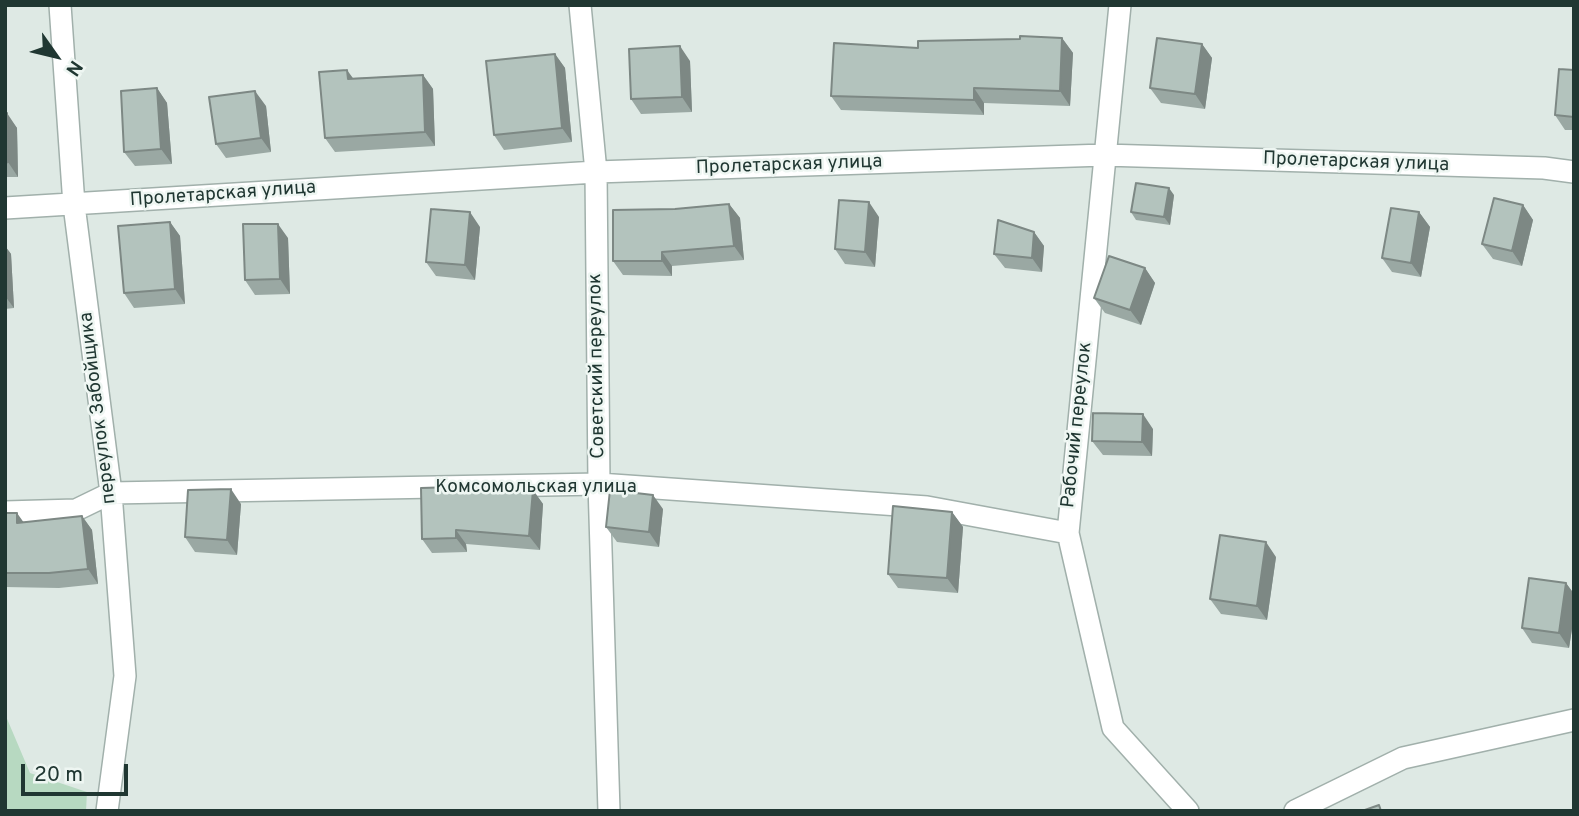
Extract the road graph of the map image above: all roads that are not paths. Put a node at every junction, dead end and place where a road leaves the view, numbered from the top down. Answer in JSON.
{"nodes":[{"id":1,"x":60,"y":5,"type":"edge"},
{"id":2,"x":580,"y":5,"type":"edge"},
{"id":3,"x":1120,"y":5,"type":"edge"},
{"id":4,"x":1104,"y":155,"type":"junction"},
{"id":5,"x":596,"y":172,"type":"junction"},
{"id":6,"x":1574,"y":172,"type":"edge"},
{"id":7,"x":74,"y":205,"type":"junction"},
{"id":8,"x":5,"y":208,"type":"edge"},
{"id":9,"x":599,"y":484,"type":"junction"},
{"id":10,"x":111,"y":493,"type":"junction"},
{"id":11,"x":5,"y":512,"type":"edge"},
{"id":12,"x":1068,"y":533,"type":"junction"},
{"id":13,"x":1574,"y":720,"type":"edge"},
{"id":14,"x":107,"y":811,"type":"edge"},
{"id":15,"x":609,"y":811,"type":"edge"},
{"id":16,"x":1188,"y":811,"type":"edge"},
{"id":17,"x":1295,"y":811,"type":"edge"}],
"edges":[{"from":1,"to":7,"type":"street","name":"переулок Забойщика"},
{"from":2,"to":5,"type":"street","name":"Советский переулок"},
{"from":3,"to":4,"type":"street","name":"Рабочий переулок"},
{"from":4,"to":5,"type":"street","name":"Пролетарская улица"},
{"from":4,"to":6,"type":"street","name":"Пролетарская улица"},
{"from":4,"to":12,"type":"street","name":"Рабочий переулок"},
{"from":5,"to":7,"type":"street","name":"Пролетарская улица"},
{"from":5,"to":9,"type":"street","name":"Советский переулок"},
{"from":7,"to":8,"type":"street","name":"Пролетарская улица"},
{"from":7,"to":10,"type":"street","name":"переулок Забойщика"},
{"from":9,"to":10,"type":"street","name":"Комсомольская улица"},
{"from":9,"to":12,"type":"street","name":"Комсомольская улица"},
{"from":9,"to":15,"type":"street","name":"Советский переулок"},
{"from":10,"to":11,"type":"street","name":"Комсомольская улица"},
{"from":10,"to":14,"type":"street","name":"переулок Забойщика"},
{"from":12,"to":16,"type":"street","name":"Рабочий переулок"},
{"from":13,"to":17,"type":"street"}]}
